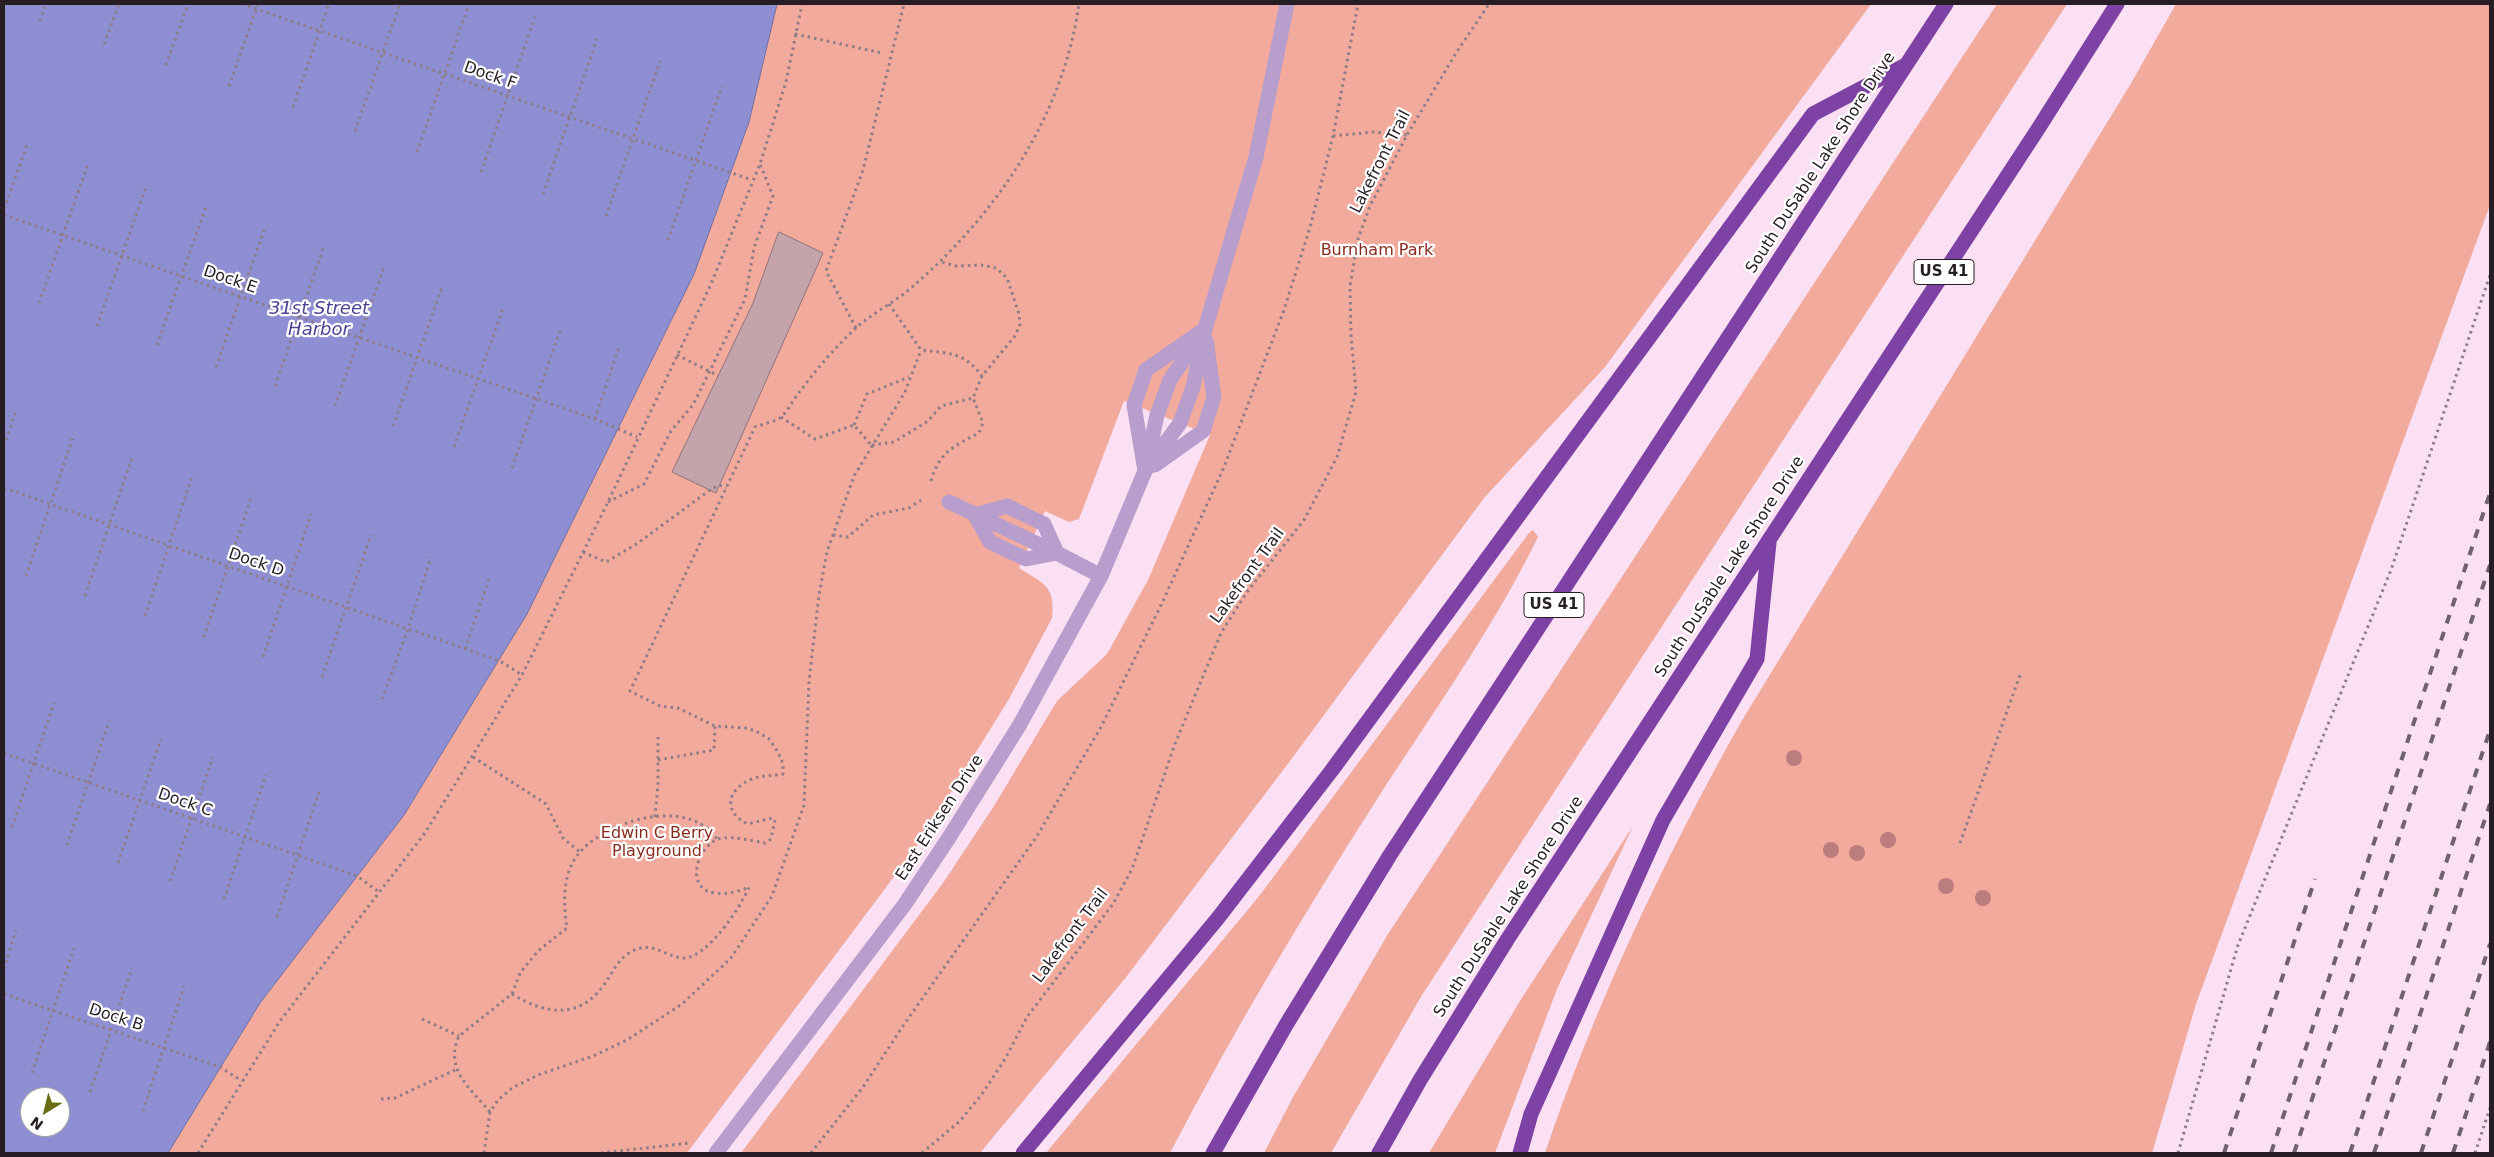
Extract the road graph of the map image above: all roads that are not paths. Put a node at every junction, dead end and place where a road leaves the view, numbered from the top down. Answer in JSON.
{"nodes":[{"id":1,"x":1287,"y":4,"type":"edge"},
{"id":2,"x":1946,"y":4,"type":"edge"},
{"id":3,"x":2117,"y":4,"type":"edge"},
{"id":4,"x":1906,"y":65,"type":"junction"},
{"id":5,"x":1205,"y":329,"type":"junction"},
{"id":6,"x":1145,"y":471,"type":"junction"},
{"id":7,"x":949,"y":502,"type":"dead end"},
{"id":8,"x":975,"y":515,"type":"junction"},
{"id":9,"x":1769,"y":539,"type":"junction"},
{"id":10,"x":1057,"y":553,"type":"junction"},
{"id":11,"x":1101,"y":576,"type":"junction"},
{"id":12,"x":716,"y":1153,"type":"edge"},
{"id":13,"x":1023,"y":1153,"type":"edge"},
{"id":14,"x":1213,"y":1153,"type":"edge"},
{"id":15,"x":1379,"y":1153,"type":"edge"},
{"id":16,"x":1520,"y":1153,"type":"edge"}],
"edges":[{"from":1,"to":5,"type":"street"},
{"from":2,"to":4,"type":"highway","name":"South DuSable Lake Shore Drive","number":"US 41"},
{"from":3,"to":9,"type":"highway","name":"South DuSable Lake Shore Drive","number":"US 41"},
{"from":4,"to":13,"type":"highway"},
{"from":4,"to":14,"type":"highway","name":"South DuSable Lake Shore Drive","number":"US 41"},
{"from":5,"to":6,"type":"street"},
{"from":5,"to":6,"type":"street"},
{"from":5,"to":6,"type":"street"},
{"from":5,"to":6,"type":"street"},
{"from":6,"to":11,"type":"street","name":"East Eriksen Drive"},
{"from":7,"to":8,"type":"street"},
{"from":8,"to":10,"type":"street"},
{"from":8,"to":10,"type":"street"},
{"from":9,"to":15,"type":"highway","name":"South DuSable Lake Shore Drive","number":"US 41"},
{"from":9,"to":16,"type":"highway"},
{"from":10,"to":11,"type":"street"},
{"from":11,"to":12,"type":"street","name":"East Eriksen Drive"}]}
